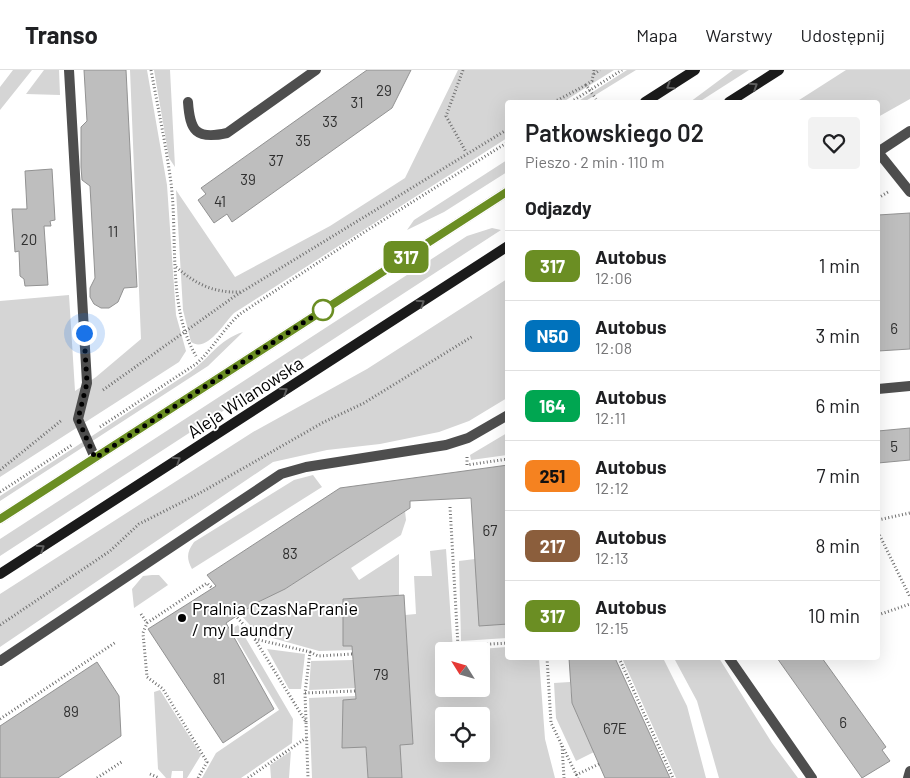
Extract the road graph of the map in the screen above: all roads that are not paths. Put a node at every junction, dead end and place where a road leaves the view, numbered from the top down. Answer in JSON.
{"nodes":[{"id":1,"x":68,"y":70,"type":"edge"},
{"id":2,"x":316,"y":70,"type":"edge"},
{"id":3,"x":695,"y":70,"type":"edge"},
{"id":4,"x":779,"y":70,"type":"edge"},
{"id":5,"x":648,"y":100,"type":"edge"},
{"id":6,"x":732,"y":100,"type":"edge"},
{"id":7,"x":188,"y":102,"type":"dead end"},
{"id":8,"x":910,"y":131,"type":"edge"},
{"id":9,"x":880,"y":151,"type":"edge"},
{"id":10,"x":880,"y":154,"type":"edge"},
{"id":11,"x":910,"y":192,"type":"edge"},
{"id":12,"x":505,"y":193,"type":"edge"},
{"id":13,"x":505,"y":248,"type":"edge"},
{"id":14,"x":910,"y":386,"type":"edge"},
{"id":15,"x":880,"y":389,"type":"edge"},
{"id":16,"x":505,"y":417,"type":"edge"},
{"id":17,"x":95,"y":458,"type":"junction"},
{"id":18,"x":0,"y":519,"type":"edge"},
{"id":19,"x":0,"y":574,"type":"edge"},
{"id":20,"x":730,"y":660,"type":"edge"},
{"id":21,"x":0,"y":661,"type":"edge"},
{"id":22,"x":910,"y":771,"type":"edge"},
{"id":23,"x":812,"y":778,"type":"edge"},
{"id":24,"x":908,"y":778,"type":"edge"}],
"edges":[{"from":1,"to":17,"type":"street"},
{"from":2,"to":7,"type":"street"},
{"from":3,"to":5,"type":"main road","one_way":true},
{"from":6,"to":4,"type":"main road","one_way":true},
{"from":8,"to":9,"type":"street"},
{"from":10,"to":11,"type":"street"},
{"from":12,"to":17,"type":"main road","name":"Aleja Wilanowska"},
{"from":19,"to":13,"type":"main road","name":"Aleja Wilanowska","one_way":true},
{"from":14,"to":15,"type":"street"},
{"from":16,"to":21,"type":"street"},
{"from":17,"to":18,"type":"main road","name":"Aleja Wilanowska"},
{"from":20,"to":23,"type":"street"},
{"from":22,"to":24,"type":"street"}]}
